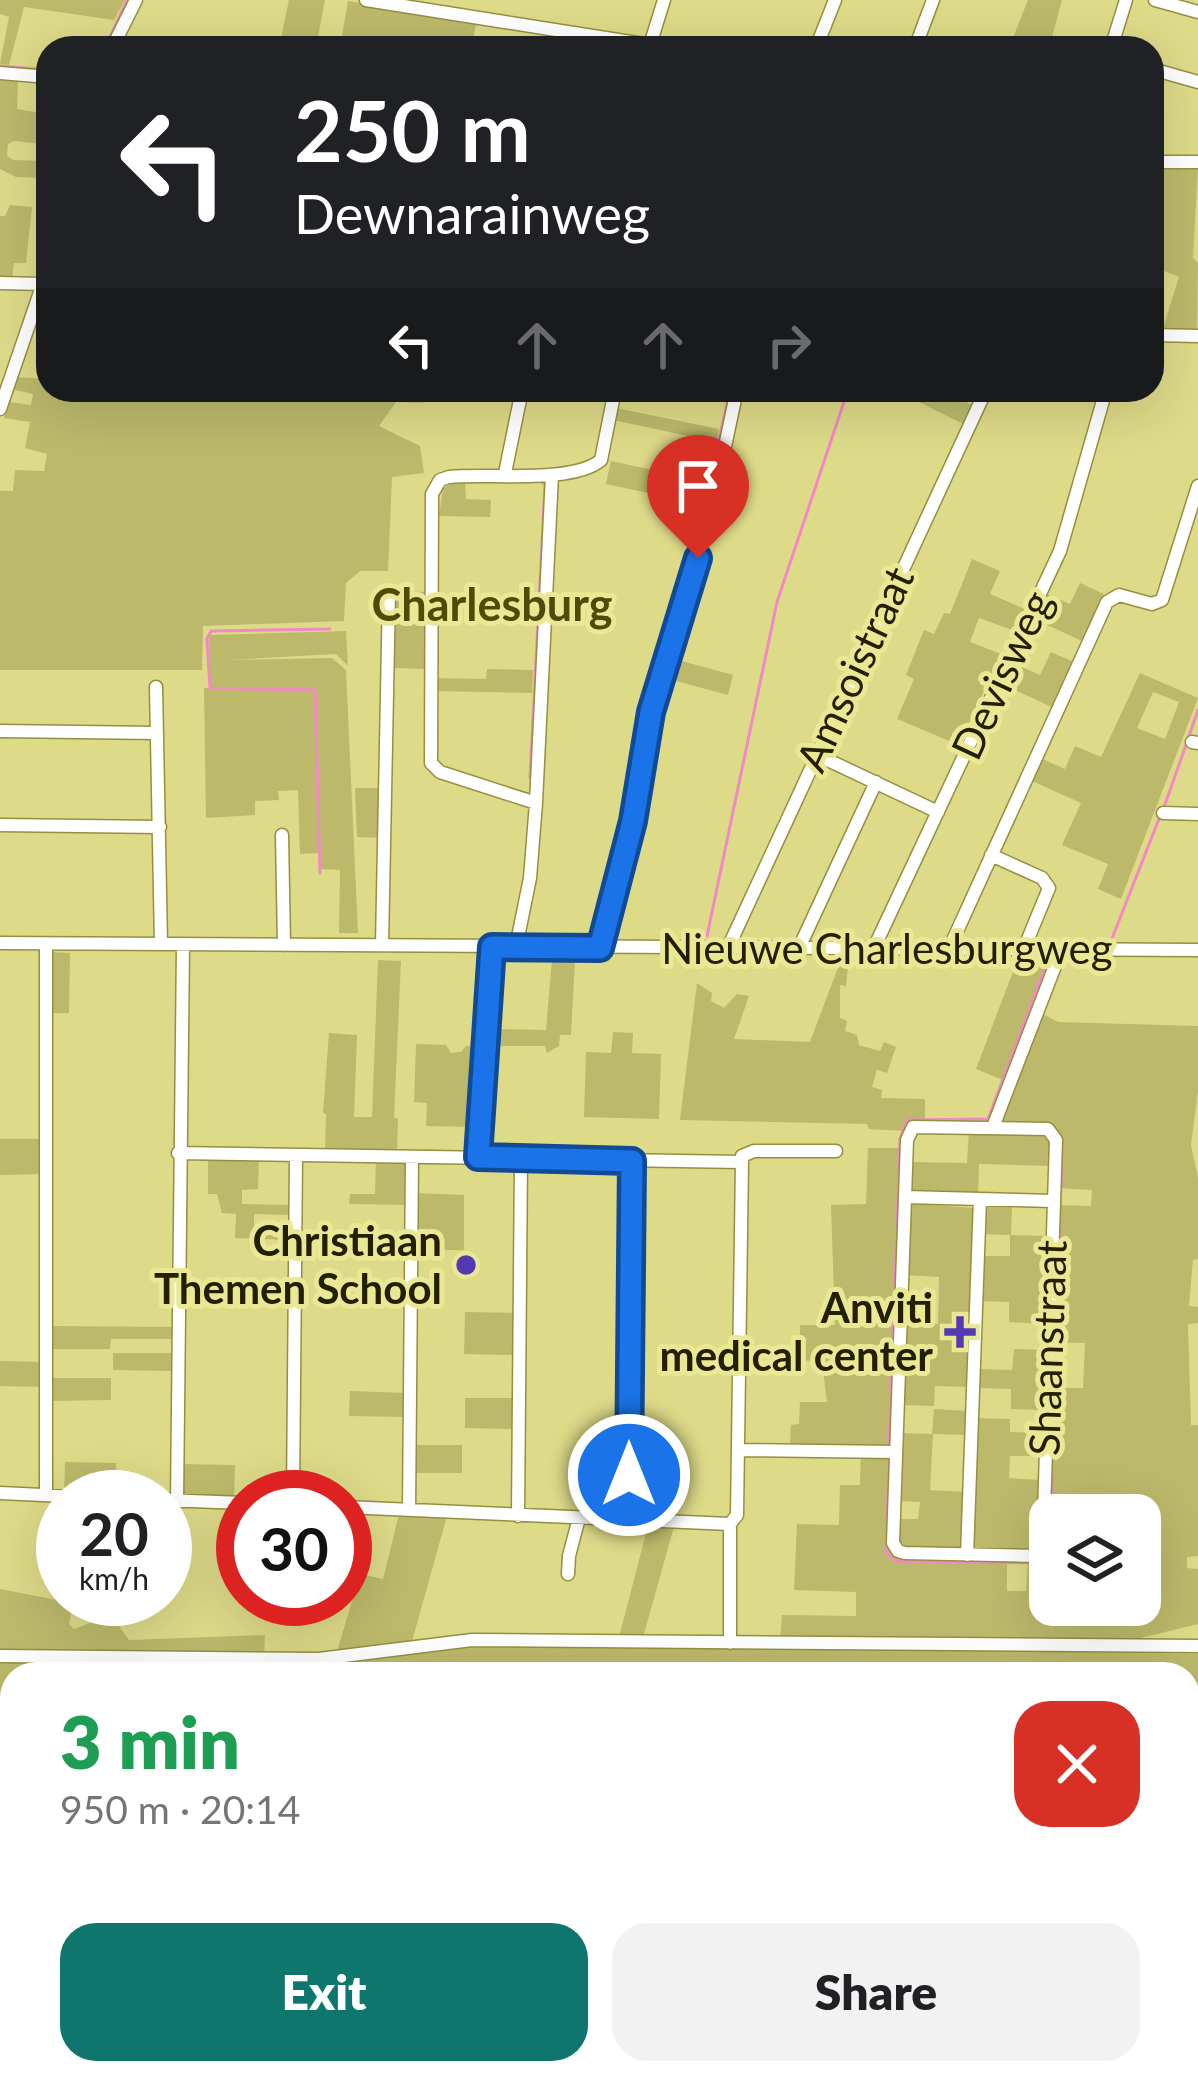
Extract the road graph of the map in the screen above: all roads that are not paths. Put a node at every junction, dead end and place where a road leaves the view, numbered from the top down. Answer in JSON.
{"nodes":[{"id":1,"x":136,"y":0,"type":"edge"},
{"id":2,"x":366,"y":0,"type":"edge"},
{"id":3,"x":664,"y":0,"type":"edge"},
{"id":4,"x":835,"y":0,"type":"edge"},
{"id":5,"x":933,"y":0,"type":"edge"},
{"id":6,"x":1126,"y":0,"type":"edge"},
{"id":7,"x":1155,"y":0,"type":"edge"},
{"id":8,"x":1198,"y":12,"type":"edge"},
{"id":9,"x":118,"y":36,"type":"edge"},
{"id":10,"x":591,"y":36,"type":"edge"},
{"id":11,"x":656,"y":36,"type":"edge"},
{"id":12,"x":821,"y":36,"type":"edge"},
{"id":13,"x":920,"y":36,"type":"edge"},
{"id":14,"x":1115,"y":36,"type":"edge"},
{"id":15,"x":1164,"y":72,"type":"edge"},
{"id":16,"x":0,"y":73,"type":"edge"},
{"id":17,"x":36,"y":76,"type":"edge"},
{"id":18,"x":1198,"y":82,"type":"edge"},
{"id":19,"x":1164,"y":162,"type":"edge"},
{"id":20,"x":1198,"y":163,"type":"edge"},
{"id":21,"x":0,"y":284,"type":"edge"},
{"id":22,"x":36,"y":284,"type":"edge"},
{"id":23,"x":36,"y":304,"type":"edge"},
{"id":24,"x":1164,"y":335,"type":"edge"},
{"id":25,"x":1198,"y":336,"type":"edge"},
{"id":26,"x":520,"y":402,"type":"edge"},
{"id":27,"x":613,"y":402,"type":"edge"},
{"id":28,"x":734,"y":402,"type":"edge"},
{"id":29,"x":980,"y":402,"type":"edge"},
{"id":30,"x":1103,"y":402,"type":"edge"},
{"id":31,"x":0,"y":409,"type":"edge"},
{"id":32,"x":505,"y":473,"type":"junction"},
{"id":33,"x":552,"y":475,"type":"junction"},
{"id":34,"x":1198,"y":486,"type":"edge"},
{"id":35,"x":389,"y":592,"type":"dead end"},
{"id":36,"x":156,"y":687,"type":"dead end"},
{"id":37,"x":0,"y":731,"type":"edge"},
{"id":38,"x":157,"y":733,"type":"junction"},
{"id":39,"x":815,"y":754,"type":"junction"},
{"id":40,"x":876,"y":782,"type":"junction"},
{"id":41,"x":536,"y":803,"type":"junction"},
{"id":42,"x":938,"y":812,"type":"junction"},
{"id":43,"x":1162,"y":813,"type":"dead end"},
{"id":44,"x":1198,"y":814,"type":"edge"},
{"id":45,"x":0,"y":825,"type":"edge"},
{"id":46,"x":160,"y":827,"type":"junction"},
{"id":47,"x":282,"y":835,"type":"dead end"},
{"id":48,"x":991,"y":855,"type":"junction"},
{"id":49,"x":0,"y":943,"type":"edge"},
{"id":50,"x":46,"y":944,"type":"junction"},
{"id":51,"x":161,"y":944,"type":"junction"},
{"id":52,"x":183,"y":944,"type":"junction"},
{"id":53,"x":284,"y":945,"type":"junction"},
{"id":54,"x":382,"y":945,"type":"junction"},
{"id":55,"x":492,"y":947,"type":"junction"},
{"id":56,"x":516,"y":947,"type":"junction"},
{"id":57,"x":600,"y":948,"type":"junction"},
{"id":58,"x":727,"y":950,"type":"junction"},
{"id":59,"x":798,"y":950,"type":"junction"},
{"id":60,"x":873,"y":950,"type":"junction"},
{"id":61,"x":1057,"y":950,"type":"junction"},
{"id":62,"x":1198,"y":950,"type":"edge"},
{"id":63,"x":948,"y":951,"type":"junction"},
{"id":64,"x":1023,"y":951,"type":"junction"},
{"id":65,"x":993,"y":1126,"type":"junction"},
{"id":66,"x":836,"y":1151,"type":"dead end"},
{"id":67,"x":178,"y":1153,"type":"junction"},
{"id":68,"x":296,"y":1155,"type":"junction"},
{"id":69,"x":478,"y":1157,"type":"junction"},
{"id":70,"x":412,"y":1158,"type":"junction"},
{"id":71,"x":521,"y":1158,"type":"junction"},
{"id":72,"x":632,"y":1161,"type":"junction"},
{"id":73,"x":742,"y":1162,"type":"junction"},
{"id":74,"x":904,"y":1197,"type":"junction"},
{"id":75,"x":980,"y":1199,"type":"junction"},
{"id":76,"x":1053,"y":1201,"type":"junction"},
{"id":77,"x":738,"y":1450,"type":"junction"},
{"id":78,"x":896,"y":1452,"type":"junction"},
{"id":79,"x":46,"y":1470,"type":"edge"},
{"id":80,"x":172,"y":1470,"type":"edge"},
{"id":81,"x":293,"y":1470,"type":"edge"},
{"id":82,"x":0,"y":1493,"type":"edge"},
{"id":83,"x":36,"y":1495,"type":"edge"},
{"id":84,"x":372,"y":1508,"type":"edge"},
{"id":85,"x":409,"y":1510,"type":"junction"},
{"id":86,"x":518,"y":1516,"type":"junction"},
{"id":87,"x":580,"y":1518,"type":"junction"},
{"id":88,"x":629,"y":1520,"type":"junction"},
{"id":89,"x":730,"y":1524,"type":"junction"},
{"id":90,"x":967,"y":1555,"type":"junction"},
{"id":91,"x":568,"y":1574,"type":"dead end"},
{"id":92,"x":730,"y":1643,"type":"junction"},
{"id":93,"x":1198,"y":1646,"type":"edge"},
{"id":94,"x":0,"y":1656,"type":"edge"}],
"edges":[{"from":1,"to":9,"type":"street"},
{"from":2,"to":10,"type":"street"},
{"from":3,"to":11,"type":"street"},
{"from":4,"to":12,"type":"street"},
{"from":5,"to":13,"type":"street"},
{"from":6,"to":14,"type":"street"},
{"from":7,"to":8,"type":"street"},
{"from":15,"to":18,"type":"street"},
{"from":16,"to":17,"type":"street"},
{"from":19,"to":20,"type":"street"},
{"from":21,"to":22,"type":"street"},
{"from":23,"to":31,"type":"street"},
{"from":24,"to":25,"type":"street"},
{"from":26,"to":32,"type":"street"},
{"from":27,"to":33,"type":"street"},
{"from":28,"to":57,"type":"street"},
{"from":29,"to":39,"type":"street","name":"Amsoistraat"},
{"from":30,"to":42,"type":"street","name":"Devisweg"},
{"from":32,"to":33,"type":"street"},
{"from":32,"to":41,"type":"street"},
{"from":33,"to":41,"type":"street"},
{"from":34,"to":48,"type":"street"},
{"from":35,"to":54,"type":"street"},
{"from":36,"to":38,"type":"street"},
{"from":37,"to":38,"type":"street"},
{"from":38,"to":46,"type":"street"},
{"from":39,"to":40,"type":"street"},
{"from":39,"to":58,"type":"street","name":"Amsoistraat"},
{"from":40,"to":42,"type":"street"},
{"from":40,"to":59,"type":"street"},
{"from":41,"to":56,"type":"street"},
{"from":42,"to":60,"type":"street","name":"Devisweg"},
{"from":43,"to":44,"type":"street"},
{"from":45,"to":46,"type":"street"},
{"from":46,"to":51,"type":"street"},
{"from":47,"to":53,"type":"street"},
{"from":48,"to":63,"type":"street"},
{"from":48,"to":64,"type":"street"},
{"from":49,"to":50,"type":"street","name":"Nieuwe Charlesburgweg"},
{"from":50,"to":51,"type":"street","name":"Nieuwe Charlesburgweg"},
{"from":50,"to":79,"type":"street"},
{"from":51,"to":52,"type":"street","name":"Nieuwe Charlesburgweg"},
{"from":52,"to":53,"type":"street","name":"Nieuwe Charlesburgweg"},
{"from":52,"to":67,"type":"street"},
{"from":53,"to":54,"type":"street","name":"Nieuwe Charlesburgweg"},
{"from":54,"to":55,"type":"street","name":"Nieuwe Charlesburgweg"},
{"from":55,"to":56,"type":"street","name":"Nieuwe Charlesburgweg"},
{"from":55,"to":69,"type":"street"},
{"from":56,"to":57,"type":"street","name":"Nieuwe Charlesburgweg"},
{"from":57,"to":58,"type":"street","name":"Nieuwe Charlesburgweg"},
{"from":58,"to":59,"type":"street","name":"Nieuwe Charlesburgweg"},
{"from":59,"to":60,"type":"street","name":"Nieuwe Charlesburgweg"},
{"from":60,"to":63,"type":"street","name":"Nieuwe Charlesburgweg"},
{"from":61,"to":62,"type":"street","name":"Nieuwe Charlesburgweg"},
{"from":61,"to":64,"type":"street","name":"Nieuwe Charlesburgweg"},
{"from":61,"to":65,"type":"street"},
{"from":63,"to":64,"type":"street","name":"Nieuwe Charlesburgweg"},
{"from":65,"to":74,"type":"street","name":"Shaanstraat"},
{"from":65,"to":76,"type":"street","name":"Shaanstraat"},
{"from":66,"to":73,"type":"street"},
{"from":67,"to":68,"type":"street"},
{"from":67,"to":80,"type":"street"},
{"from":68,"to":70,"type":"street"},
{"from":68,"to":81,"type":"street"},
{"from":69,"to":70,"type":"street"},
{"from":69,"to":71,"type":"street"},
{"from":70,"to":85,"type":"street"},
{"from":71,"to":72,"type":"street"},
{"from":71,"to":86,"type":"street"},
{"from":72,"to":73,"type":"street"},
{"from":72,"to":88,"type":"street"},
{"from":73,"to":77,"type":"street"},
{"from":74,"to":75,"type":"street"},
{"from":74,"to":78,"type":"street"},
{"from":75,"to":76,"type":"street"},
{"from":75,"to":90,"type":"street"},
{"from":76,"to":90,"type":"street","name":"Shaanstraat"},
{"from":77,"to":78,"type":"street"},
{"from":77,"to":89,"type":"street"},
{"from":78,"to":90,"type":"street","name":"Shaanstraat"},
{"from":82,"to":83,"type":"street"},
{"from":84,"to":85,"type":"street"},
{"from":85,"to":86,"type":"street"},
{"from":86,"to":87,"type":"street"},
{"from":87,"to":88,"type":"street"},
{"from":87,"to":91,"type":"street"},
{"from":88,"to":89,"type":"street"},
{"from":89,"to":92,"type":"street"},
{"from":92,"to":93,"type":"street"},
{"from":92,"to":94,"type":"street"}]}
